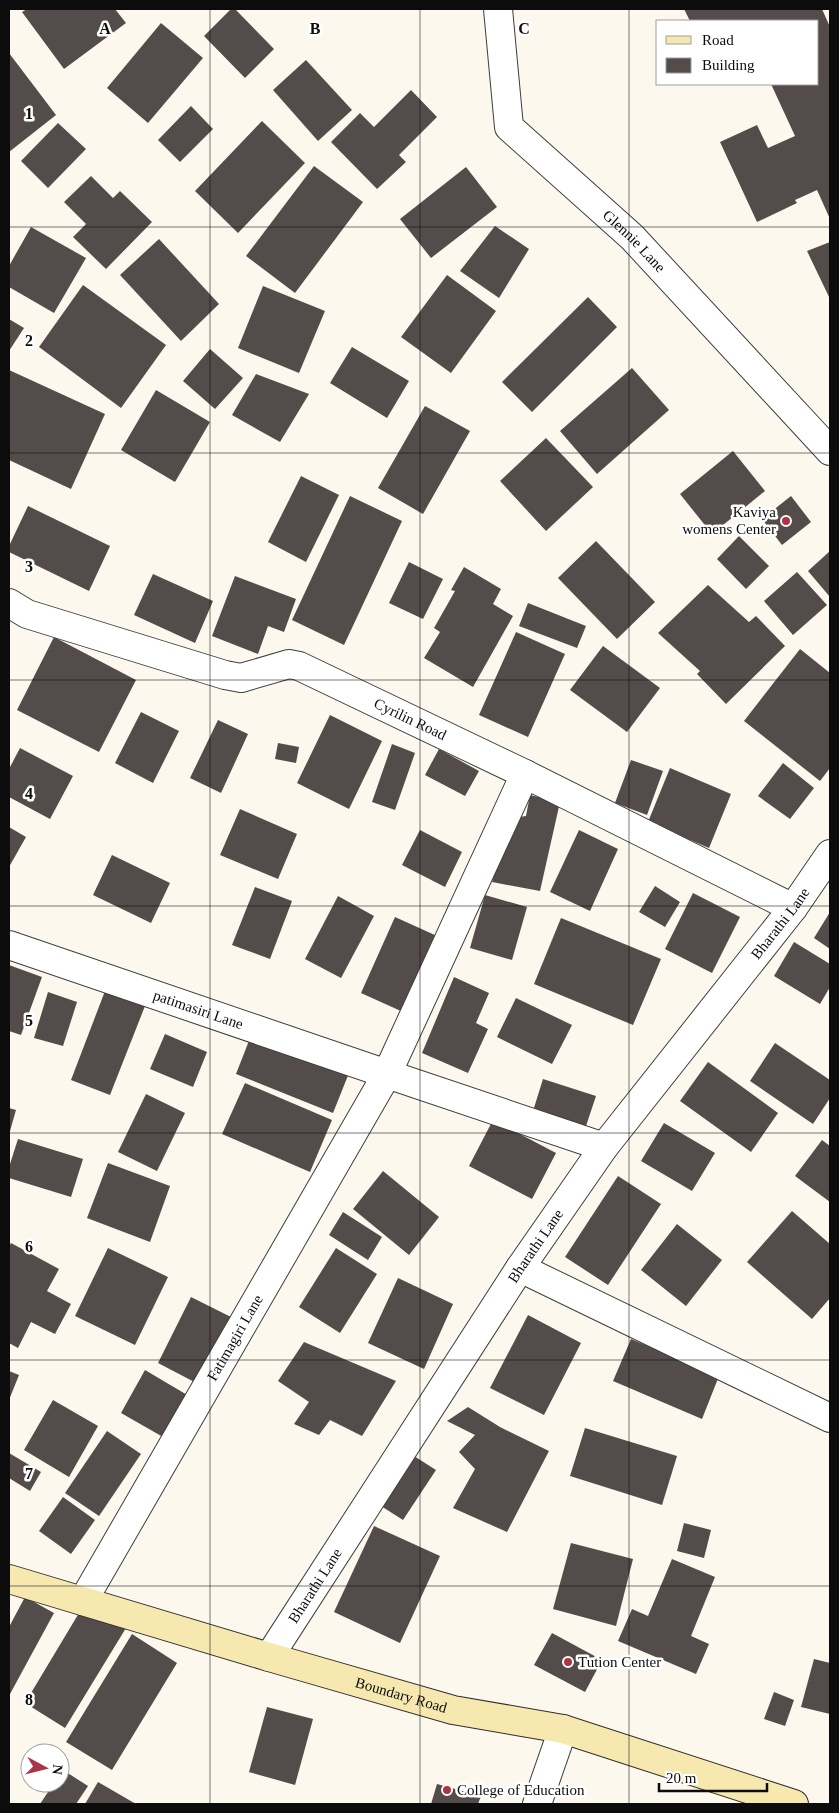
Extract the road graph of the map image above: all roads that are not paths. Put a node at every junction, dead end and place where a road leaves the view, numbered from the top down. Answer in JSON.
{"nodes":[{"id":1,"x":498,"y":9,"type":"edge"},
{"id":2,"x":830,"y":451,"type":"edge"},
{"id":3,"x":9,"y":603,"type":"edge"},
{"id":4,"x":525,"y":774,"type":"junction"},
{"id":5,"x":830,"y":854,"type":"edge"},
{"id":6,"x":793,"y":908,"type":"junction"},
{"id":7,"x":9,"y":945,"type":"edge"},
{"id":8,"x":387,"y":1074,"type":"junction"},
{"id":9,"x":604,"y":1146,"type":"junction"},
{"id":10,"x":520,"y":1268,"type":"junction"},
{"id":11,"x":830,"y":1418,"type":"edge"},
{"id":12,"x":9,"y":1579,"type":"edge"},
{"id":13,"x":83,"y":1601,"type":"junction"},
{"id":14,"x":269,"y":1657,"type":"junction"},
{"id":15,"x":563,"y":1728,"type":"junction"},
{"id":16,"x":537,"y":1804,"type":"edge"},
{"id":17,"x":794,"y":1804,"type":"edge"}],
"edges":[{"from":1,"to":2,"type":"street","name":"Glennie Lane"},
{"from":3,"to":4,"type":"street","name":"Cyrilin Road"},
{"from":4,"to":6,"type":"street","name":"Cyrilin Road"},
{"from":4,"to":8,"type":"street","name":"Fatimagiri Lane"},
{"from":5,"to":6,"type":"street","name":"Bharathi Lane"},
{"from":6,"to":9,"type":"street","name":"Bharathi Lane"},
{"from":7,"to":8,"type":"street","name":"patimasiri Lane"},
{"from":8,"to":9,"type":"street","name":"patimasiri Lane"},
{"from":8,"to":13,"type":"street","name":"Fatimagiri Lane"},
{"from":9,"to":10,"type":"street","name":"Bharathi Lane"},
{"from":10,"to":11,"type":"street"},
{"from":10,"to":14,"type":"street","name":"Bharathi Lane"},
{"from":12,"to":13,"type":"main road","name":"Boundary Road"},
{"from":13,"to":14,"type":"main road","name":"Boundary Road"},
{"from":14,"to":15,"type":"main road","name":"Boundary Road"},
{"from":15,"to":16,"type":"street"},
{"from":15,"to":17,"type":"main road","name":"Boundary Road"}]}
